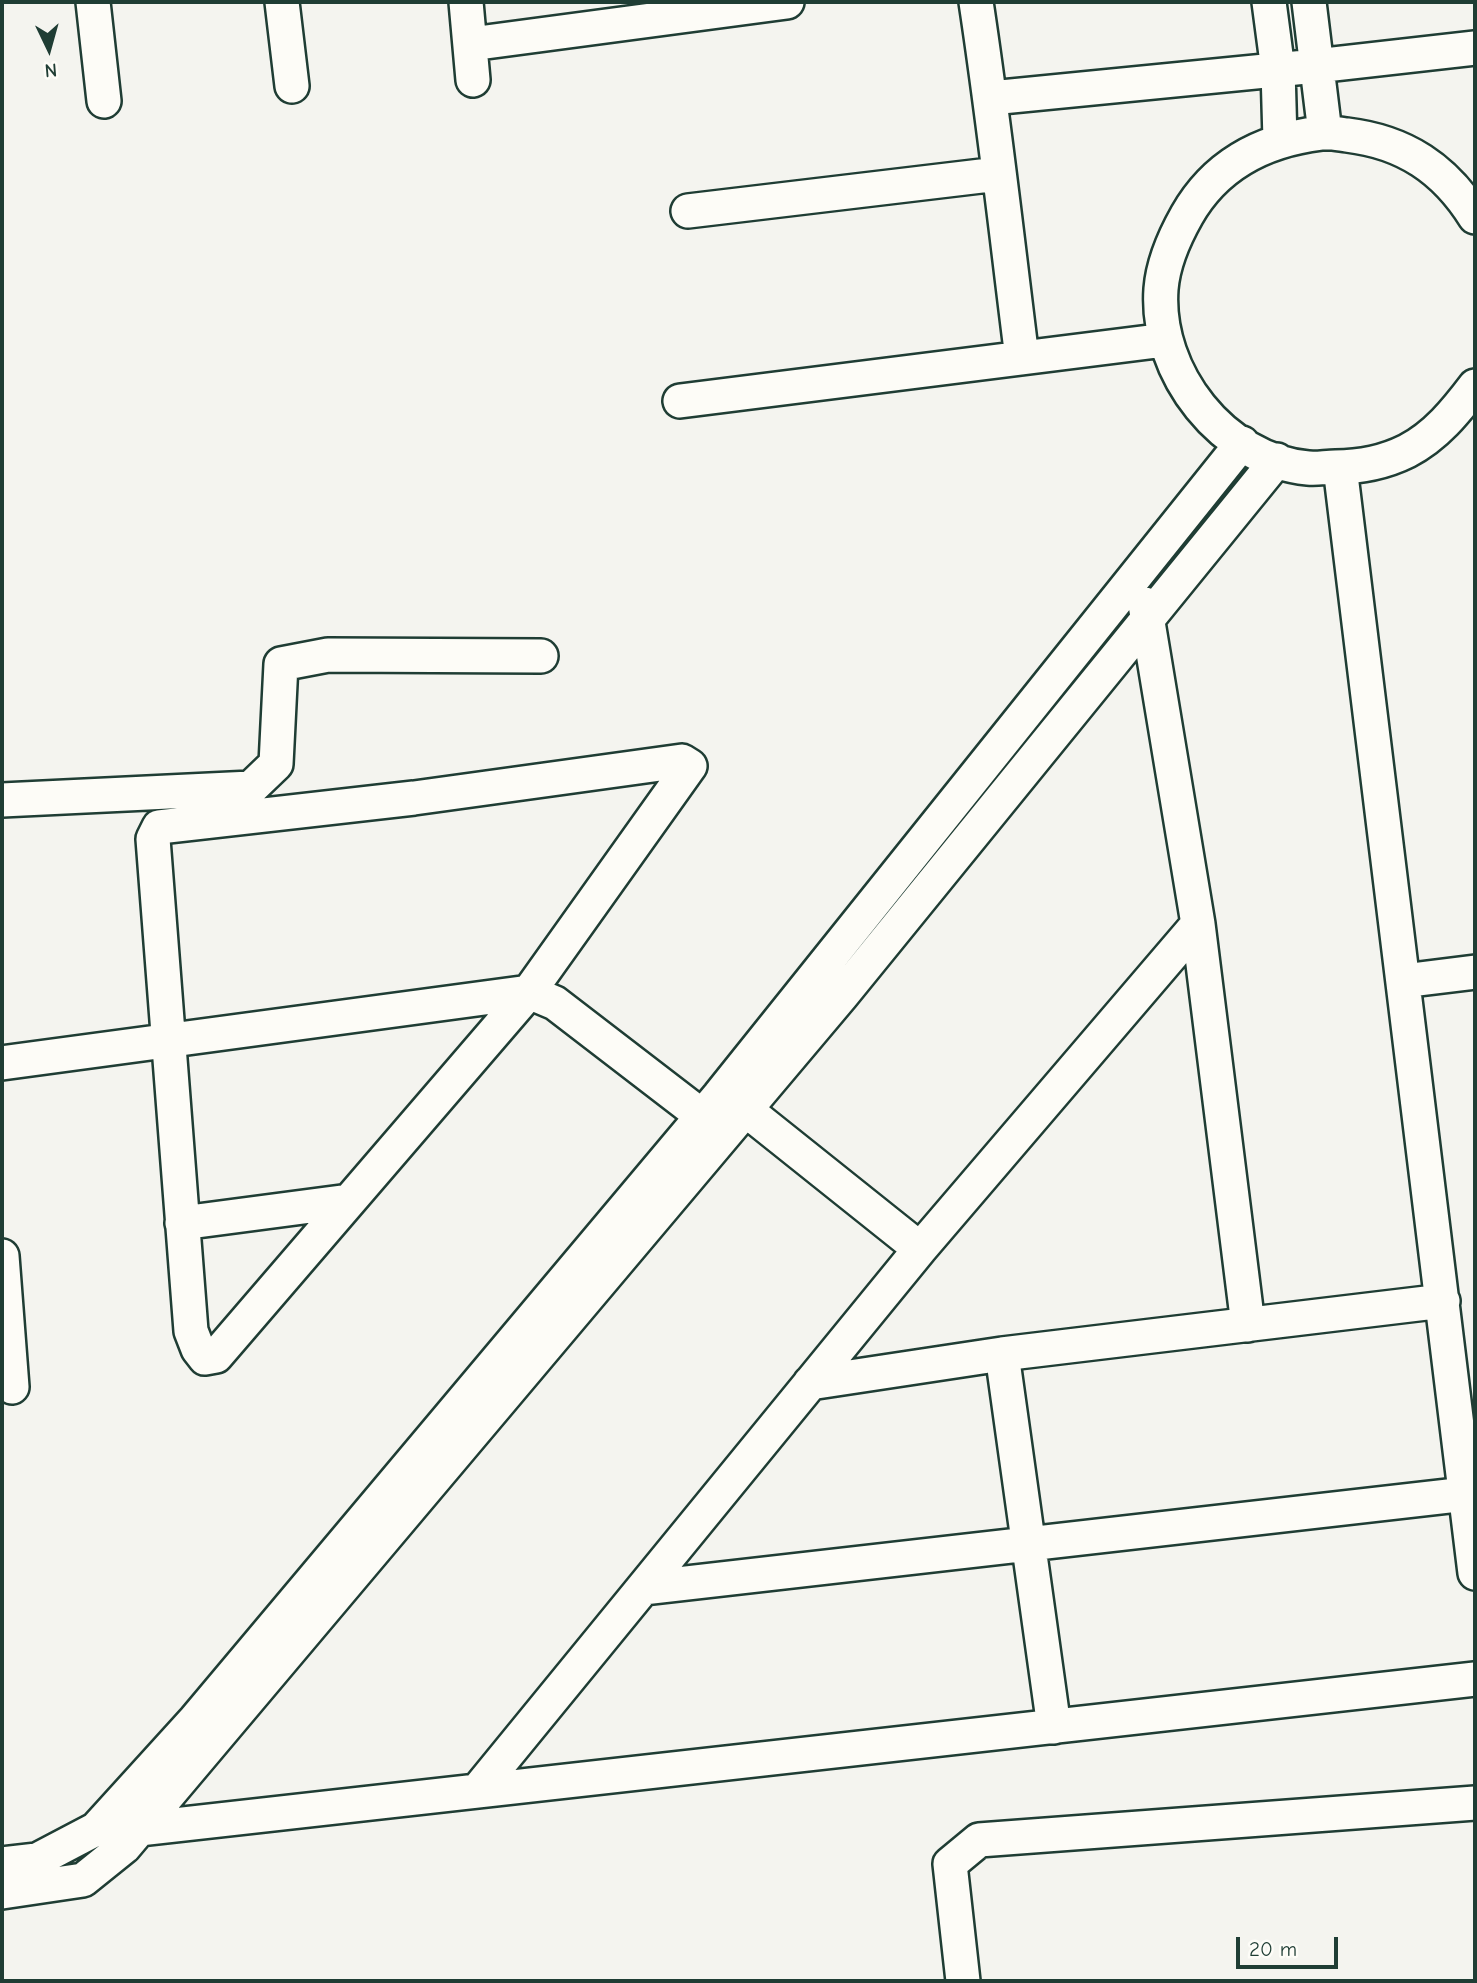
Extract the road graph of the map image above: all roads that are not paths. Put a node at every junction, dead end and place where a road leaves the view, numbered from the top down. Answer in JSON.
{"nodes":[{"id":1,"x":93,"y":2,"type":"edge"},
{"id":2,"x":282,"y":2,"type":"edge"},
{"id":3,"x":466,"y":2,"type":"edge"},
{"id":4,"x":787,"y":2,"type":"edge"},
{"id":5,"x":976,"y":2,"type":"edge"},
{"id":6,"x":1269,"y":2,"type":"edge"},
{"id":7,"x":1309,"y":2,"type":"edge"},
{"id":8,"x":648,"y":11,"type":"edge"},
{"id":9,"x":471,"y":44,"type":"junction"},
{"id":10,"x":1475,"y":48,"type":"edge"},
{"id":11,"x":1316,"y":66,"type":"junction"},
{"id":12,"x":1278,"y":70,"type":"junction"},
{"id":13,"x":473,"y":79,"type":"dead end"},
{"id":14,"x":292,"y":86,"type":"dead end"},
{"id":15,"x":991,"y":98,"type":"junction"},
{"id":16,"x":104,"y":101,"type":"dead end"},
{"id":17,"x":1325,"y":132,"type":"junction"},
{"id":18,"x":1280,"y":140,"type":"junction"},
{"id":19,"x":998,"y":174,"type":"junction"},
{"id":20,"x":688,"y":211,"type":"dead end"},
{"id":21,"x":1475,"y":218,"type":"edge"},
{"id":22,"x":1165,"y":340,"type":"junction"},
{"id":23,"x":1022,"y":358,"type":"junction"},
{"id":24,"x":1475,"y":386,"type":"edge"},
{"id":25,"x":680,"y":401,"type":"dead end"},
{"id":26,"x":1242,"y":443,"type":"junction"},
{"id":27,"x":1278,"y":460,"type":"junction"},
{"id":28,"x":1340,"y":467,"type":"junction"},
{"id":29,"x":1137,"y":574,"type":"junction"},
{"id":30,"x":1149,"y":618,"type":"junction"},
{"id":31,"x":541,"y":656,"type":"dead end"},
{"id":32,"x":2,"y":800,"type":"edge"},
{"id":33,"x":1198,"y":924,"type":"junction"},
{"id":34,"x":1475,"y":972,"type":"edge"},
{"id":35,"x":1403,"y":981,"type":"junction"},
{"id":36,"x":529,"y":992,"type":"junction"},
{"id":37,"x":168,"y":1041,"type":"junction"},
{"id":38,"x":2,"y":1063,"type":"edge"},
{"id":39,"x":722,"y":1108,"type":"junction"},
{"id":40,"x":349,"y":1200,"type":"junction"},
{"id":41,"x":182,"y":1223,"type":"junction"},
{"id":42,"x":920,"y":1249,"type":"junction"},
{"id":43,"x":2,"y":1256,"type":"edge"},
{"id":44,"x":1443,"y":1301,"type":"junction"},
{"id":45,"x":1248,"y":1325,"type":"junction"},
{"id":46,"x":1002,"y":1354,"type":"junction"},
{"id":47,"x":810,"y":1383,"type":"junction"},
{"id":48,"x":12,"y":1387,"type":"dead end"},
{"id":49,"x":1466,"y":1494,"type":"junction"},
{"id":50,"x":1473,"y":1535,"type":"edge"},
{"id":51,"x":1028,"y":1544,"type":"junction"},
{"id":52,"x":1475,"y":1573,"type":"edge"},
{"id":53,"x":643,"y":1588,"type":"junction"},
{"id":54,"x":1475,"y":1679,"type":"edge"},
{"id":55,"x":1054,"y":1727,"type":"junction"},
{"id":56,"x":477,"y":1791,"type":"junction"},
{"id":57,"x":1475,"y":1803,"type":"edge"},
{"id":58,"x":139,"y":1829,"type":"junction"},
{"id":59,"x":2,"y":1864,"type":"edge"},
{"id":60,"x":2,"y":1892,"type":"edge"},
{"id":61,"x":963,"y":1981,"type":"edge"}],
"edges":[{"from":1,"to":16,"type":"street"},
{"from":2,"to":14,"type":"street"},
{"from":3,"to":9,"type":"street"},
{"from":4,"to":8,"type":"street"},
{"from":5,"to":15,"type":"street"},
{"from":6,"to":12,"type":"street"},
{"from":7,"to":11,"type":"street"},
{"from":8,"to":9,"type":"street"},
{"from":9,"to":13,"type":"street"},
{"from":10,"to":11,"type":"street"},
{"from":11,"to":12,"type":"street"},
{"from":11,"to":17,"type":"street"},
{"from":12,"to":15,"type":"street"},
{"from":12,"to":18,"type":"street"},
{"from":15,"to":19,"type":"street"},
{"from":17,"to":18,"type":"street"},
{"from":17,"to":21,"type":"street"},
{"from":18,"to":22,"type":"street"},
{"from":19,"to":20,"type":"street"},
{"from":19,"to":23,"type":"street"},
{"from":22,"to":23,"type":"street"},
{"from":22,"to":26,"type":"street"},
{"from":23,"to":25,"type":"street"},
{"from":24,"to":28,"type":"street"},
{"from":26,"to":27,"type":"street"},
{"from":26,"to":29,"type":"street"},
{"from":27,"to":28,"type":"street"},
{"from":27,"to":30,"type":"street"},
{"from":28,"to":35,"type":"street"},
{"from":29,"to":30,"type":"street"},
{"from":29,"to":39,"type":"street"},
{"from":30,"to":33,"type":"street"},
{"from":30,"to":39,"type":"street"},
{"from":31,"to":32,"type":"street"},
{"from":33,"to":42,"type":"street"},
{"from":33,"to":45,"type":"street"},
{"from":34,"to":35,"type":"street"},
{"from":35,"to":44,"type":"street"},
{"from":36,"to":37,"type":"street"},
{"from":36,"to":37,"type":"street"},
{"from":36,"to":39,"type":"street"},
{"from":36,"to":40,"type":"street"},
{"from":37,"to":38,"type":"street"},
{"from":37,"to":41,"type":"street"},
{"from":39,"to":42,"type":"street"},
{"from":39,"to":58,"type":"street"},
{"from":39,"to":59,"type":"street"},
{"from":40,"to":41,"type":"street"},
{"from":40,"to":41,"type":"street"},
{"from":42,"to":47,"type":"street"},
{"from":43,"to":48,"type":"street"},
{"from":44,"to":45,"type":"street"},
{"from":44,"to":49,"type":"street"},
{"from":45,"to":46,"type":"street"},
{"from":46,"to":47,"type":"street"},
{"from":46,"to":51,"type":"street"},
{"from":47,"to":53,"type":"street"},
{"from":49,"to":50,"type":"street"},
{"from":49,"to":51,"type":"street"},
{"from":50,"to":52,"type":"street"},
{"from":51,"to":53,"type":"street"},
{"from":51,"to":55,"type":"street"},
{"from":53,"to":56,"type":"street"},
{"from":54,"to":55,"type":"street"},
{"from":55,"to":56,"type":"street"},
{"from":56,"to":58,"type":"street"},
{"from":57,"to":61,"type":"street"},
{"from":58,"to":60,"type":"street"}]}
